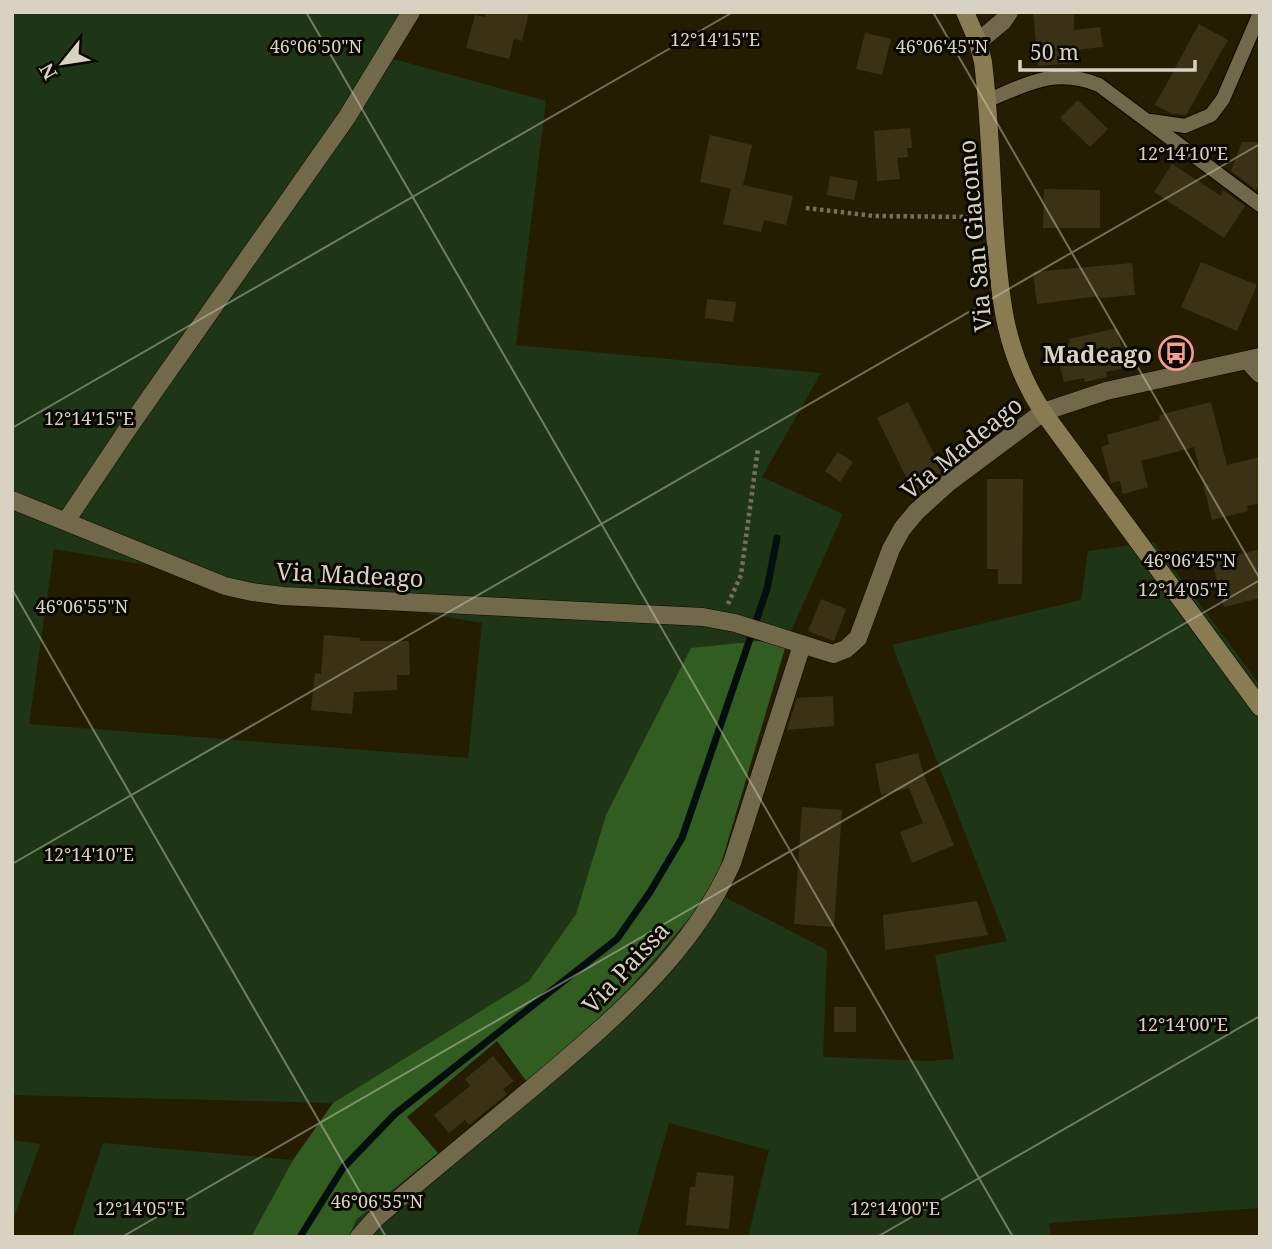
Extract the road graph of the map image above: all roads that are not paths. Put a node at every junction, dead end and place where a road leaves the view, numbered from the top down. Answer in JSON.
{"nodes":[{"id":1,"x":411,"y":12,"type":"edge"},
{"id":2,"x":965,"y":12,"type":"edge"},
{"id":3,"x":1009,"y":12,"type":"edge"},
{"id":4,"x":1260,"y":13,"type":"edge"},
{"id":5,"x":978,"y":42,"type":"junction"},
{"id":6,"x":986,"y":101,"type":"junction"},
{"id":7,"x":1146,"y":120,"type":"junction"},
{"id":8,"x":1260,"y":205,"type":"edge"},
{"id":9,"x":1256,"y":364,"type":"edge"},
{"id":10,"x":1043,"y":412,"type":"junction"},
{"id":11,"x":12,"y":500,"type":"edge"},
{"id":12,"x":66,"y":521,"type":"junction"},
{"id":13,"x":803,"y":645,"type":"junction"},
{"id":14,"x":1260,"y":707,"type":"edge"},
{"id":15,"x":359,"y":1237,"type":"edge"}],
"edges":[{"from":1,"to":12,"type":"street"},
{"from":2,"to":5,"type":"street","name":"Via San Giacomo"},
{"from":3,"to":5,"type":"street"},
{"from":4,"to":7,"type":"lane"},
{"from":5,"to":6,"type":"street","name":"Via San Giacomo"},
{"from":6,"to":7,"type":"lane"},
{"from":6,"to":10,"type":"street","name":"Via San Giacomo"},
{"from":7,"to":8,"type":"lane"},
{"from":9,"to":10,"type":"street","name":"Via Madeago"},
{"from":10,"to":13,"type":"street","name":"Via Madeago"},
{"from":10,"to":14,"type":"street","name":"Via San Giacomo"},
{"from":11,"to":12,"type":"street","name":"Via Madeago"},
{"from":12,"to":13,"type":"street","name":"Via Madeago"},
{"from":13,"to":15,"type":"street","name":"Via Paissa"}]}
